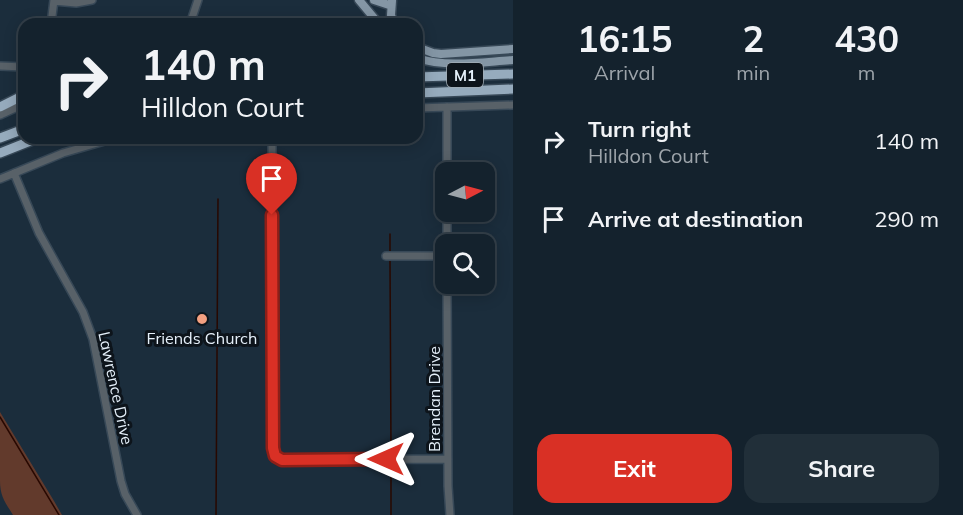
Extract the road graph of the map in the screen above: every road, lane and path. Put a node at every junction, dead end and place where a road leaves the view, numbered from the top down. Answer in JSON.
{"nodes":[{"id":1,"x":92,"y":0,"type":"edge"},
{"id":2,"x":359,"y":0,"type":"edge"},
{"id":3,"x":374,"y":0,"type":"edge"},
{"id":4,"x":54,"y":1,"type":"edge"},
{"id":5,"x":197,"y":2,"type":"edge"},
{"id":6,"x":390,"y":3,"type":"edge"},
{"id":7,"x":52,"y":18,"type":"edge"},
{"id":8,"x":188,"y":18,"type":"edge"},
{"id":9,"x":192,"y":18,"type":"edge"},
{"id":10,"x":374,"y":18,"type":"edge"},
{"id":11,"x":392,"y":18,"type":"edge"},
{"id":12,"x":423,"y":49,"type":"edge"},
{"id":13,"x":513,"y":49,"type":"edge"},
{"id":14,"x":423,"y":60,"type":"edge"},
{"id":15,"x":513,"y":60,"type":"edge"},
{"id":16,"x":0,"y":66,"type":"edge"},
{"id":17,"x":18,"y":67,"type":"edge"},
{"id":18,"x":513,"y":74,"type":"edge"},
{"id":19,"x":423,"y":78,"type":"edge"},
{"id":20,"x":513,"y":89,"type":"edge"},
{"id":21,"x":423,"y":93,"type":"edge"},
{"id":22,"x":18,"y":98,"type":"edge"},
{"id":23,"x":513,"y":105,"type":"edge"},
{"id":24,"x":0,"y":107,"type":"edge"},
{"id":25,"x":18,"y":107,"type":"edge"},
{"id":26,"x":447,"y":107,"type":"junction"},
{"id":27,"x":423,"y":108,"type":"edge"},
{"id":28,"x":0,"y":115,"type":"edge"},
{"id":29,"x":18,"y":131,"type":"edge"},
{"id":30,"x":0,"y":138,"type":"edge"},
{"id":31,"x":23,"y":144,"type":"edge"},
{"id":32,"x":94,"y":144,"type":"edge"},
{"id":33,"x":272,"y":144,"type":"edge"},
{"id":34,"x":0,"y":153,"type":"edge"},
{"id":35,"x":447,"y":162,"type":"edge"},
{"id":36,"x":14,"y":173,"type":"junction"},
{"id":37,"x":0,"y":179,"type":"edge"},
{"id":38,"x":386,"y":256,"type":"dead end"},
{"id":39,"x":435,"y":256,"type":"edge"},
{"id":40,"x":447,"y":294,"type":"edge"},
{"id":41,"x":448,"y":459,"type":"junction"},
{"id":42,"x":137,"y":515,"type":"edge"},
{"id":43,"x":450,"y":515,"type":"edge"}],
"edges":[{"from":1,"to":4,"type":"street"},
{"from":2,"to":10,"type":"main road"},
{"from":3,"to":6,"type":"main road"},
{"from":4,"to":7,"type":"street"},
{"from":5,"to":8,"type":"street"},
{"from":5,"to":9,"type":"street"},
{"from":6,"to":11,"type":"main road"},
{"from":12,"to":13,"type":"main road"},
{"from":14,"to":15,"type":"main road"},
{"from":16,"to":17,"type":"street"},
{"from":18,"to":19,"type":"highway","number":"M1"},
{"from":20,"to":21,"type":"highway","number":"M1"},
{"from":22,"to":24,"type":"highway"},
{"from":23,"to":26,"type":"street"},
{"from":25,"to":28,"type":"street"},
{"from":26,"to":27,"type":"street"},
{"from":26,"to":35,"type":"street"},
{"from":29,"to":30,"type":"highway"},
{"from":31,"to":34,"type":"highway"},
{"from":32,"to":36,"type":"street"},
{"from":33,"to":41,"type":"street"},
{"from":36,"to":37,"type":"street"},
{"from":36,"to":42,"type":"street","name":"Lawrence Drive"},
{"from":38,"to":39,"type":"street"},
{"from":40,"to":41,"type":"street","name":"Brendan Drive"},
{"from":41,"to":43,"type":"street","name":"Brendan Drive"}]}
